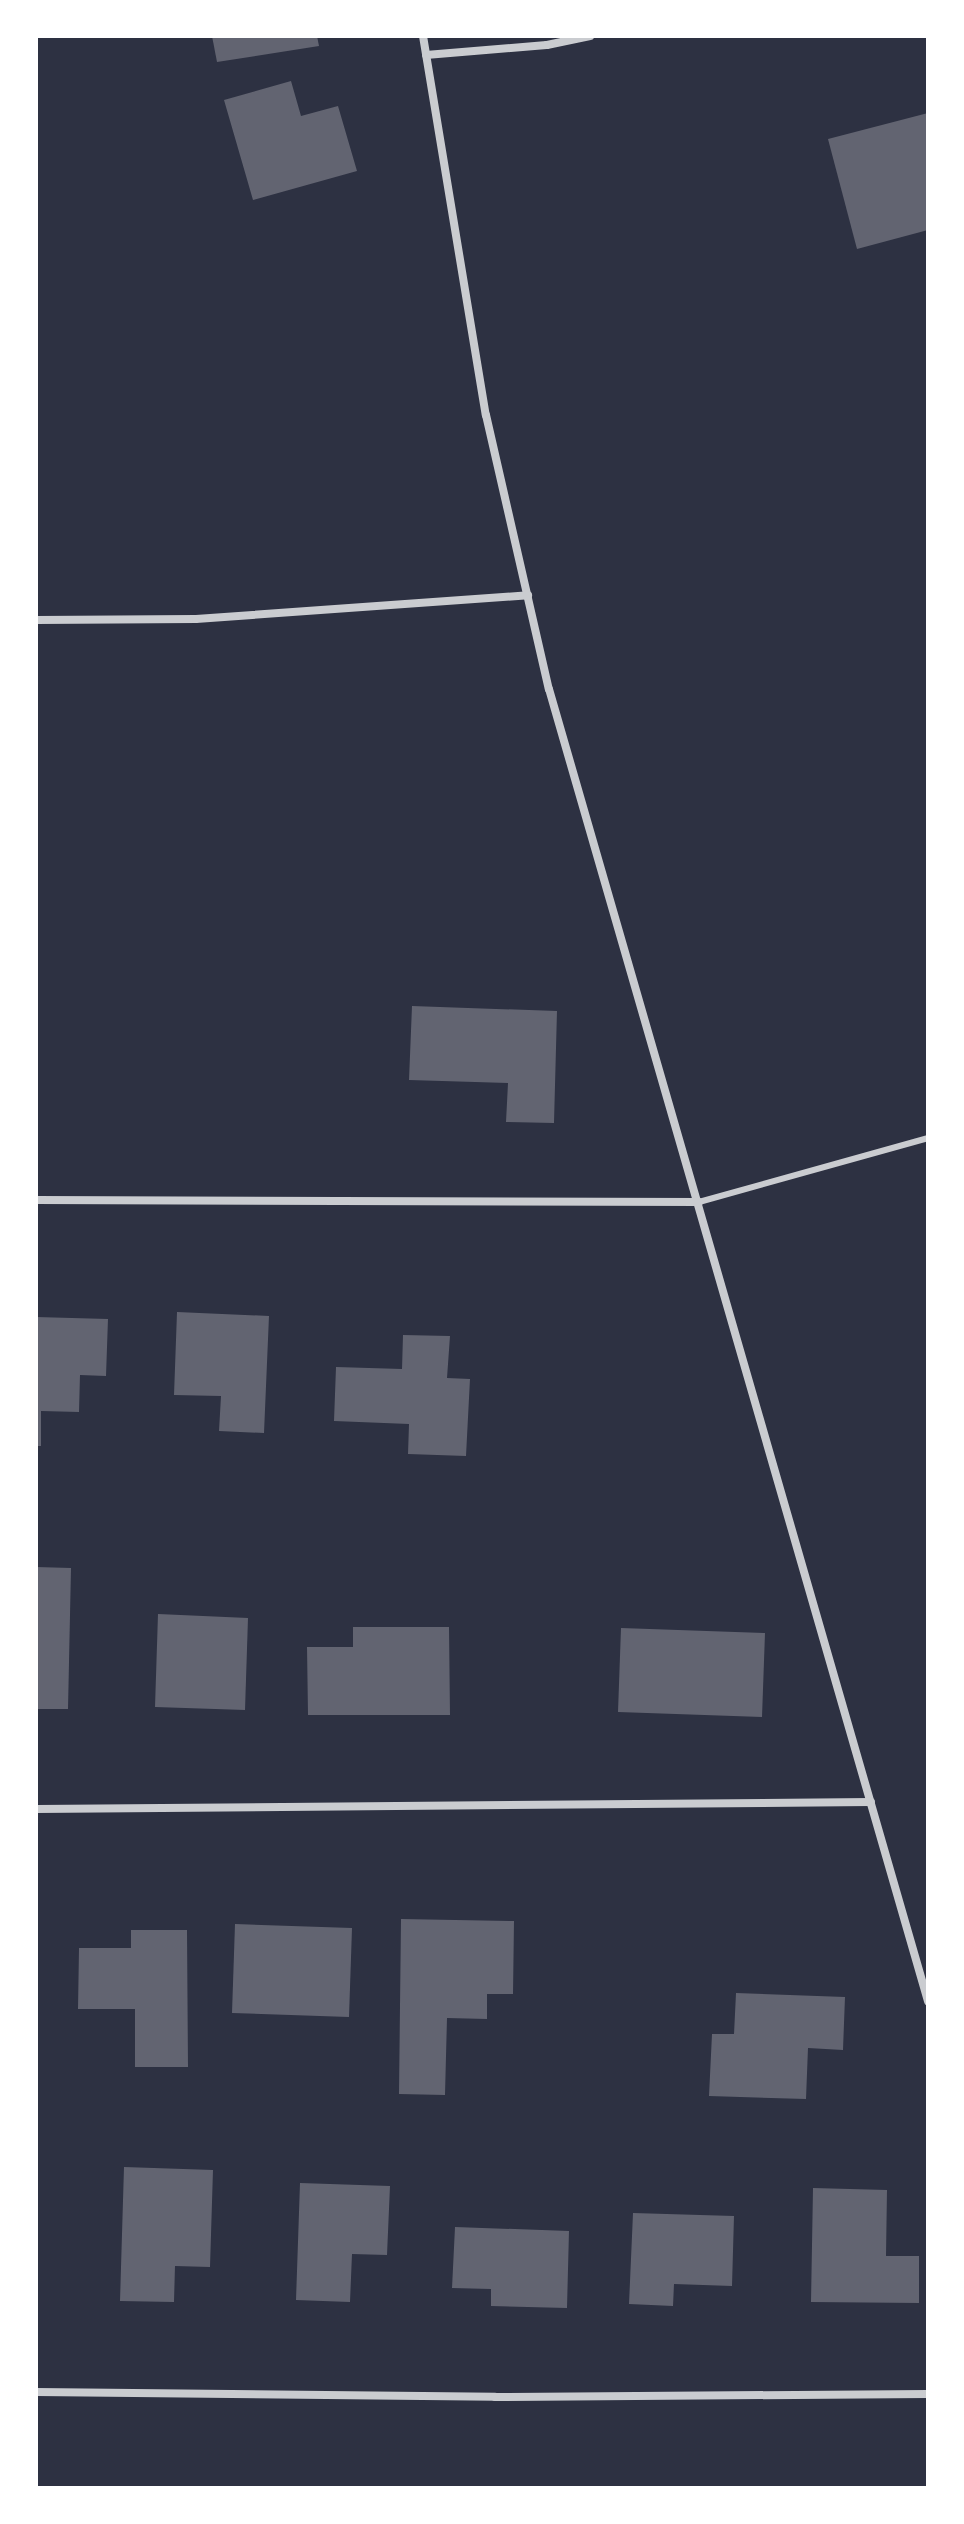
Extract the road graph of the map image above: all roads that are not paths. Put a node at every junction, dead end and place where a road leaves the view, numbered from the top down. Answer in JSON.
{"nodes":[{"id":1,"x":423,"y":36,"type":"edge"},
{"id":2,"x":590,"y":36,"type":"edge"},
{"id":3,"x":426,"y":55,"type":"junction"},
{"id":4,"x":528,"y":595,"type":"junction"},
{"id":5,"x":36,"y":620,"type":"edge"},
{"id":6,"x":928,"y":1138,"type":"edge"},
{"id":7,"x":36,"y":1200,"type":"edge"},
{"id":8,"x":699,"y":1202,"type":"junction"},
{"id":9,"x":871,"y":1802,"type":"junction"},
{"id":10,"x":36,"y":1809,"type":"edge"},
{"id":11,"x":928,"y":2001,"type":"edge"},
{"id":12,"x":36,"y":2392,"type":"edge"},
{"id":13,"x":928,"y":2394,"type":"edge"}],
"edges":[{"from":1,"to":3,"type":"street"},
{"from":2,"to":3,"type":"street"},
{"from":3,"to":4,"type":"street"},
{"from":4,"to":5,"type":"street"},
{"from":4,"to":8,"type":"street"},
{"from":6,"to":8,"type":"lane"},
{"from":7,"to":8,"type":"street"},
{"from":8,"to":9,"type":"street"},
{"from":9,"to":10,"type":"street"},
{"from":9,"to":11,"type":"street"},
{"from":12,"to":13,"type":"street"}]}
